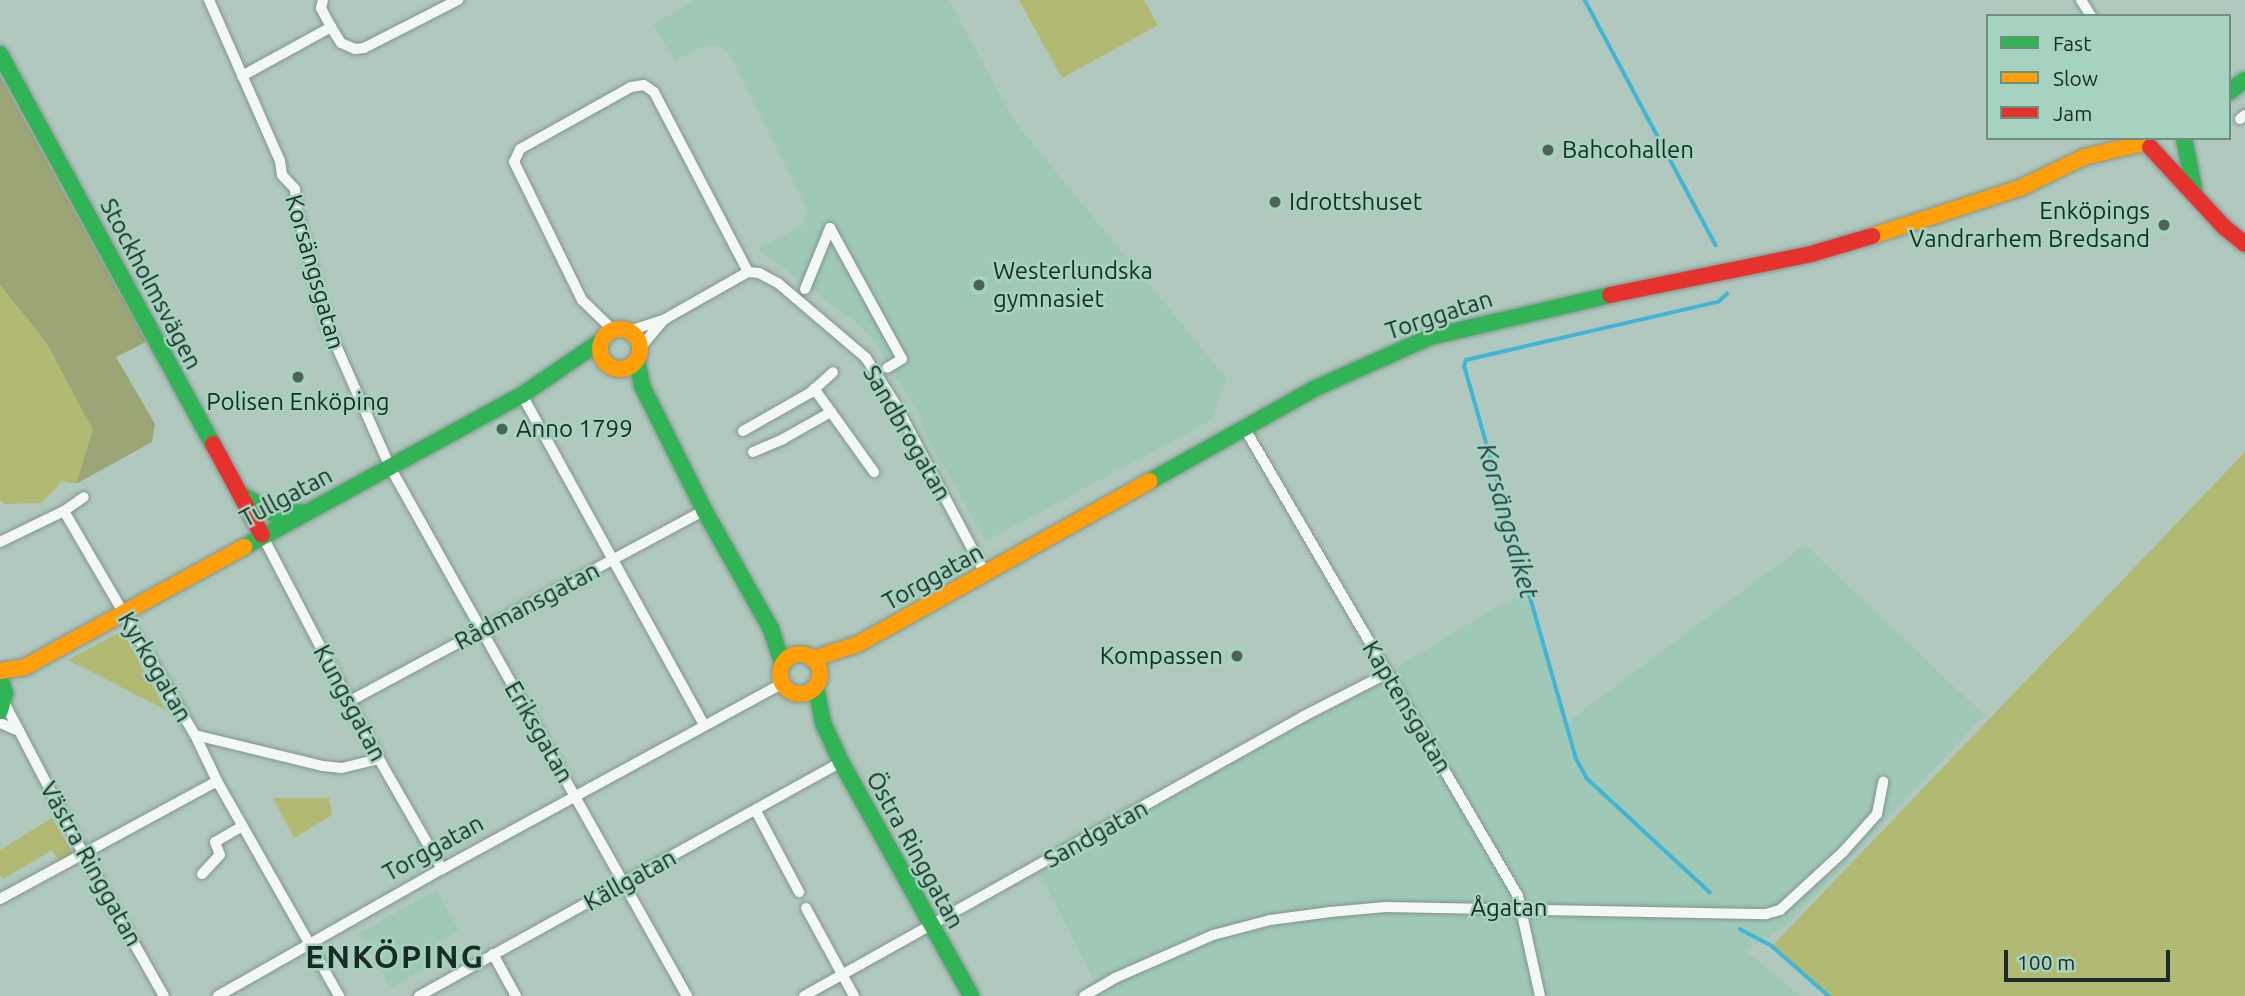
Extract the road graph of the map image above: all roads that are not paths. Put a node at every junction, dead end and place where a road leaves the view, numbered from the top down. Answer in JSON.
{"nodes":[{"id":1,"x":209,"y":0,"type":"edge"},
{"id":2,"x":323,"y":0,"type":"edge"},
{"id":3,"x":458,"y":0,"type":"edge"},
{"id":4,"x":440,"y":4,"type":"edge"},
{"id":5,"x":331,"y":27,"type":"junction"},
{"id":6,"x":0,"y":54,"type":"edge"},
{"id":7,"x":242,"y":76,"type":"junction"},
{"id":8,"x":2245,"y":79,"type":"edge"},
{"id":9,"x":2231,"y":90,"type":"edge"},
{"id":10,"x":2105,"y":140,"type":"edge"},
{"id":11,"x":2179,"y":140,"type":"edge"},
{"id":12,"x":2182,"y":140,"type":"edge"},
{"id":13,"x":2144,"y":143,"type":"edge"},
{"id":14,"x":2084,"y":157,"type":"junction"},
{"id":15,"x":2195,"y":192,"type":"junction"},
{"id":16,"x":2245,"y":244,"type":"edge"},
{"id":17,"x":748,"y":272,"type":"junction"},
{"id":18,"x":805,"y":289,"type":"dead end"},
{"id":19,"x":665,"y":319,"type":"junction"},
{"id":20,"x":614,"y":334,"type":"junction"},
{"id":21,"x":638,"y":354,"type":"junction"},
{"id":22,"x":611,"y":365,"type":"junction"},
{"id":23,"x":568,"y":366,"type":"junction"},
{"id":24,"x":887,"y":368,"type":"dead end"},
{"id":25,"x":833,"y":372,"type":"dead end"},
{"id":26,"x":642,"y":386,"type":"junction"},
{"id":27,"x":814,"y":389,"type":"junction"},
{"id":28,"x":522,"y":395,"type":"junction"},
{"id":29,"x":831,"y":412,"type":"junction"},
{"id":30,"x":1245,"y":429,"type":"junction"},
{"id":31,"x":743,"y":431,"type":"dead end"},
{"id":32,"x":753,"y":452,"type":"dead end"},
{"id":33,"x":390,"y":467,"type":"junction"},
{"id":34,"x":874,"y":472,"type":"dead end"},
{"id":35,"x":237,"y":491,"type":"junction"},
{"id":36,"x":84,"y":497,"type":"dead end"},
{"id":37,"x":704,"y":510,"type":"junction"},
{"id":38,"x":64,"y":511,"type":"junction"},
{"id":39,"x":308,"y":512,"type":"junction"},
{"id":40,"x":262,"y":536,"type":"junction"},
{"id":41,"x":0,"y":542,"type":"edge"},
{"id":42,"x":614,"y":560,"type":"junction"},
{"id":43,"x":985,"y":573,"type":"junction"},
{"id":44,"x":122,"y":612,"type":"junction"},
{"id":45,"x":771,"y":629,"type":"junction"},
{"id":46,"x":480,"y":630,"type":"junction"},
{"id":47,"x":858,"y":644,"type":"junction"},
{"id":48,"x":807,"y":657,"type":"junction"},
{"id":49,"x":783,"y":665,"type":"junction"},
{"id":50,"x":25,"y":667,"type":"junction"},
{"id":51,"x":0,"y":671,"type":"edge"},
{"id":52,"x":1388,"y":673,"type":"junction"},
{"id":53,"x":817,"y":683,"type":"junction"},
{"id":54,"x":782,"y":684,"type":"junction"},
{"id":55,"x":797,"y":694,"type":"junction"},
{"id":56,"x":2,"y":696,"type":"edge"},
{"id":57,"x":350,"y":701,"type":"junction"},
{"id":58,"x":0,"y":723,"type":"edge"},
{"id":59,"x":823,"y":723,"type":"junction"},
{"id":60,"x":704,"y":725,"type":"junction"},
{"id":61,"x":19,"y":731,"type":"junction"},
{"id":62,"x":195,"y":735,"type":"junction"},
{"id":63,"x":379,"y":759,"type":"junction"},
{"id":64,"x":841,"y":762,"type":"junction"},
{"id":65,"x":217,"y":780,"type":"junction"},
{"id":66,"x":1883,"y":782,"type":"dead end"},
{"id":67,"x":576,"y":795,"type":"junction"},
{"id":68,"x":756,"y":811,"type":"junction"},
{"id":69,"x":243,"y":826,"type":"junction"},
{"id":70,"x":83,"y":853,"type":"junction"},
{"id":71,"x":442,"y":869,"type":"junction"},
{"id":72,"x":202,"y":874,"type":"dead end"},
{"id":73,"x":624,"y":882,"type":"junction"},
{"id":74,"x":799,"y":892,"type":"dead end"},
{"id":75,"x":0,"y":899,"type":"edge"},
{"id":76,"x":806,"y":908,"type":"dead end"},
{"id":77,"x":1519,"y":908,"type":"junction"},
{"id":78,"x":932,"y":927,"type":"junction"},
{"id":79,"x":310,"y":943,"type":"junction"},
{"id":80,"x":493,"y":954,"type":"junction"},
{"id":81,"x":842,"y":975,"type":"junction"},
{"id":82,"x":164,"y":996,"type":"edge"},
{"id":83,"x":218,"y":996,"type":"edge"},
{"id":84,"x":340,"y":996,"type":"edge"},
{"id":85,"x":419,"y":996,"type":"edge"},
{"id":86,"x":516,"y":996,"type":"edge"},
{"id":87,"x":687,"y":996,"type":"edge"},
{"id":88,"x":804,"y":996,"type":"edge"},
{"id":89,"x":854,"y":996,"type":"edge"},
{"id":90,"x":971,"y":996,"type":"edge"},
{"id":91,"x":1084,"y":996,"type":"edge"},
{"id":92,"x":1540,"y":996,"type":"edge"}],
"edges":[{"from":1,"to":7,"type":"street","name":"Korsängsgatan"},
{"from":2,"to":5,"type":"street"},
{"from":3,"to":4,"type":"street"},
{"from":4,"to":5,"type":"street"},
{"from":5,"to":7,"type":"street"},
{"from":6,"to":35,"type":"street","name":"Stockholmsvägen"},
{"from":7,"to":33,"type":"street","name":"Korsängsgatan"},
{"from":8,"to":9,"type":"street"},
{"from":10,"to":14,"type":"street","name":"Torggatan"},
{"from":11,"to":13,"type":"street","name":"Torggatan"},
{"from":12,"to":15,"type":"street"},
{"from":13,"to":14,"type":"street","name":"Torggatan"},
{"from":13,"to":15,"type":"street"},
{"from":14,"to":30,"type":"street","name":"Torggatan"},
{"from":15,"to":16,"type":"street"},
{"from":17,"to":19,"type":"street"},
{"from":17,"to":20,"type":"street"},
{"from":17,"to":43,"type":"street","name":"Sandbrogatan"},
{"from":18,"to":24,"type":"street"},
{"from":19,"to":20,"type":"street"},
{"from":19,"to":21,"type":"street"},
{"from":20,"to":21,"type":"street"},
{"from":20,"to":22,"type":"street"},
{"from":20,"to":23,"type":"street","name":"Tullgatan"},
{"from":21,"to":22,"type":"street"},
{"from":21,"to":26,"type":"street"},
{"from":22,"to":23,"type":"street","name":"Tullgatan"},
{"from":22,"to":26,"type":"street"},
{"from":23,"to":28,"type":"street","name":"Tullgatan"},
{"from":25,"to":27,"type":"street"},
{"from":26,"to":37,"type":"street"},
{"from":27,"to":29,"type":"street"},
{"from":27,"to":31,"type":"street"},
{"from":28,"to":33,"type":"street","name":"Tullgatan"},
{"from":28,"to":42,"type":"street"},
{"from":29,"to":32,"type":"street"},
{"from":29,"to":34,"type":"street"},
{"from":30,"to":43,"type":"street","name":"Torggatan"},
{"from":30,"to":52,"type":"street","name":"Kaptensgatan"},
{"from":33,"to":39,"type":"street","name":"Tullgatan"},
{"from":33,"to":46,"type":"street","name":"Eriksgatan"},
{"from":35,"to":39,"type":"street"},
{"from":35,"to":40,"type":"street","name":"Stockholmsvägen"},
{"from":36,"to":38,"type":"street"},
{"from":37,"to":42,"type":"street","name":"Rådmansgatan"},
{"from":37,"to":45,"type":"street"},
{"from":38,"to":41,"type":"street"},
{"from":38,"to":44,"type":"street","name":"Kyrkogatan"},
{"from":39,"to":40,"type":"street","name":"Tullgatan"},
{"from":40,"to":44,"type":"street","name":"Tullgatan"},
{"from":40,"to":57,"type":"street","name":"Kungsgatan"},
{"from":42,"to":46,"type":"street","name":"Rådmansgatan"},
{"from":42,"to":60,"type":"street"},
{"from":43,"to":47,"type":"street","name":"Torggatan"},
{"from":44,"to":50,"type":"street","name":"Tullgatan"},
{"from":44,"to":62,"type":"street","name":"Kyrkogatan"},
{"from":45,"to":48,"type":"street"},
{"from":45,"to":49,"type":"street"},
{"from":46,"to":57,"type":"street","name":"Rådmansgatan"},
{"from":46,"to":67,"type":"street","name":"Eriksgatan"},
{"from":47,"to":48,"type":"street","name":"Torggatan"},
{"from":47,"to":53,"type":"street","name":"Torggatan"},
{"from":48,"to":49,"type":"street"},
{"from":48,"to":53,"type":"street"},
{"from":49,"to":54,"type":"street"},
{"from":50,"to":51,"type":"street","name":"Tullgatan"},
{"from":50,"to":56,"type":"street","name":"Tullgatan"},
{"from":52,"to":77,"type":"street","name":"Kaptensgatan"},
{"from":52,"to":78,"type":"street","name":"Sandgatan"},
{"from":53,"to":55,"type":"street"},
{"from":53,"to":59,"type":"street","name":"Östra Ringgatan"},
{"from":54,"to":55,"type":"street"},
{"from":54,"to":60,"type":"street","name":"Torggatan"},
{"from":55,"to":59,"type":"street","name":"Östra Ringgatan"},
{"from":56,"to":61,"type":"street","name":"Västra Ringgatan"},
{"from":57,"to":63,"type":"street","name":"Kungsgatan"},
{"from":58,"to":61,"type":"street"},
{"from":59,"to":64,"type":"street","name":"Östra Ringgatan"},
{"from":60,"to":67,"type":"street","name":"Torggatan"},
{"from":61,"to":70,"type":"street","name":"Västra Ringgatan"},
{"from":62,"to":63,"type":"street"},
{"from":62,"to":65,"type":"street","name":"Kyrkogatan"},
{"from":63,"to":71,"type":"street","name":"Kungsgatan"},
{"from":64,"to":68,"type":"street","name":"Källgatan"},
{"from":64,"to":78,"type":"street","name":"Östra Ringgatan"},
{"from":65,"to":69,"type":"street","name":"Kyrkogatan"},
{"from":65,"to":70,"type":"street"},
{"from":66,"to":77,"type":"street","name":"Ågatan"},
{"from":67,"to":71,"type":"street","name":"Torggatan"},
{"from":67,"to":73,"type":"street","name":"Eriksgatan"},
{"from":68,"to":73,"type":"street","name":"Källgatan"},
{"from":68,"to":74,"type":"street"},
{"from":69,"to":72,"type":"street"},
{"from":69,"to":79,"type":"street","name":"Kyrkogatan"},
{"from":70,"to":75,"type":"street"},
{"from":70,"to":82,"type":"street","name":"Västra Ringgatan"},
{"from":71,"to":79,"type":"street","name":"Torggatan"},
{"from":73,"to":80,"type":"street","name":"Källgatan"},
{"from":73,"to":87,"type":"street","name":"Eriksgatan"},
{"from":76,"to":81,"type":"street"},
{"from":77,"to":91,"type":"street","name":"Ågatan"},
{"from":77,"to":92,"type":"street","name":"Kaptensgatan"},
{"from":78,"to":81,"type":"street","name":"Sandgatan"},
{"from":78,"to":90,"type":"street","name":"Östra Ringgatan"},
{"from":79,"to":83,"type":"street","name":"Torggatan"},
{"from":79,"to":84,"type":"street","name":"Kyrkogatan"},
{"from":80,"to":85,"type":"street","name":"Källgatan"},
{"from":80,"to":86,"type":"street"},
{"from":81,"to":88,"type":"street","name":"Sandgatan"},
{"from":81,"to":89,"type":"street"}]}
